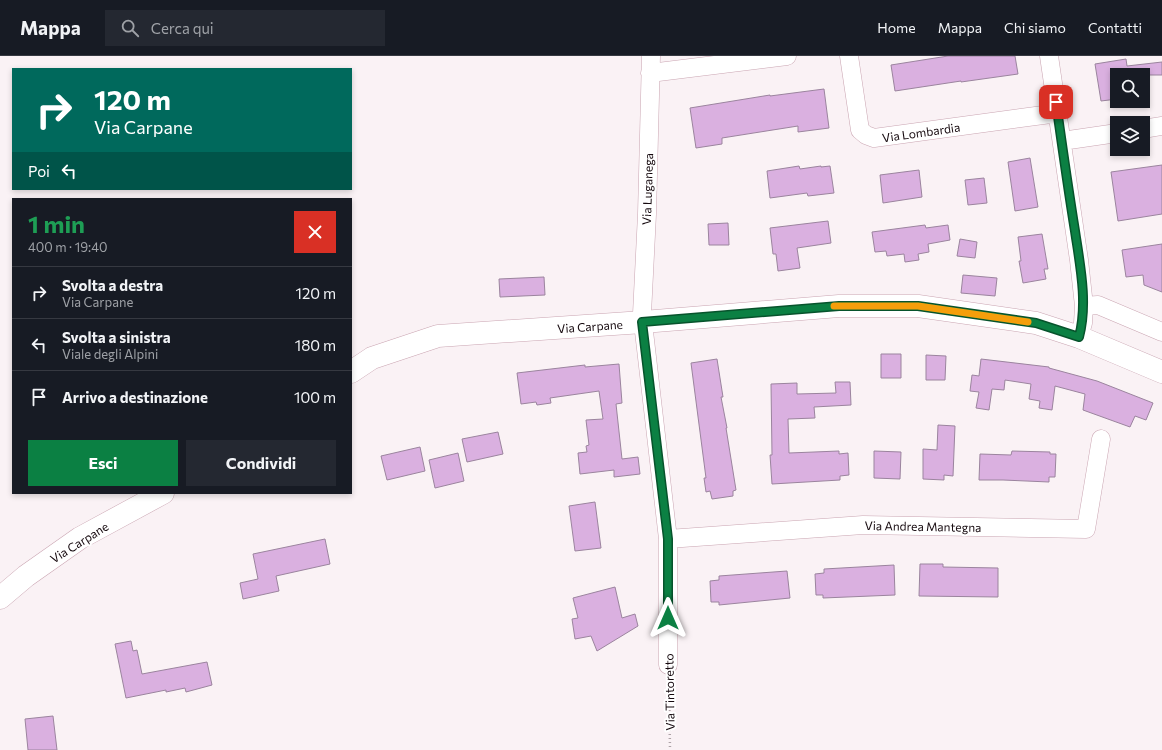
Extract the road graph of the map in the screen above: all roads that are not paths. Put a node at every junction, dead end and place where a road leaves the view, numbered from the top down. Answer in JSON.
{"nodes":[{"id":1,"x":787,"y":56,"type":"edge"},
{"id":2,"x":849,"y":56,"type":"edge"},
{"id":3,"x":1049,"y":56,"type":"edge"},
{"id":4,"x":651,"y":64,"type":"edge"},
{"id":5,"x":1058,"y":113,"type":"junction"},
{"id":6,"x":1162,"y":126,"type":"edge"},
{"id":7,"x":1150,"y":128,"type":"edge"},
{"id":8,"x":1110,"y":133,"type":"edge"},
{"id":9,"x":1062,"y":141,"type":"junction"},
{"id":10,"x":1084,"y":306,"type":"junction"},
{"id":11,"x":642,"y":322,"type":"junction"},
{"id":12,"x":1162,"y":332,"type":"edge"},
{"id":13,"x":1079,"y":337,"type":"junction"},
{"id":14,"x":352,"y":371,"type":"edge"},
{"id":15,"x":1162,"y":372,"type":"edge"},
{"id":16,"x":1101,"y":439,"type":"dead end"},
{"id":17,"x":161,"y":494,"type":"edge"},
{"id":18,"x":668,"y":539,"type":"junction"},
{"id":19,"x":0,"y":598,"type":"edge"},
{"id":20,"x":668,"y":665,"type":"road end"}],
"edges":[{"from":1,"to":4,"type":"street"},
{"from":2,"to":5,"type":"street","name":"Via Lombardia"},
{"from":3,"to":5,"type":"street"},
{"from":4,"to":11,"type":"street","name":"Via Luganega"},
{"from":5,"to":9,"type":"street"},
{"from":6,"to":7,"type":"street"},
{"from":8,"to":9,"type":"street"},
{"from":9,"to":10,"type":"street"},
{"from":10,"to":12,"type":"street"},
{"from":10,"to":13,"type":"street"},
{"from":11,"to":13,"type":"street","name":"Via Carpane"},
{"from":11,"to":14,"type":"street","name":"Via Carpane"},
{"from":11,"to":18,"type":"street","name":"Via Tintoretto"},
{"from":13,"to":15,"type":"street","name":"Via Carpane"},
{"from":16,"to":18,"type":"street","name":"Via Andrea Mantegna"},
{"from":17,"to":19,"type":"street","name":"Via Carpane"},
{"from":18,"to":20,"type":"street","name":"Via Tintoretto"}]}
